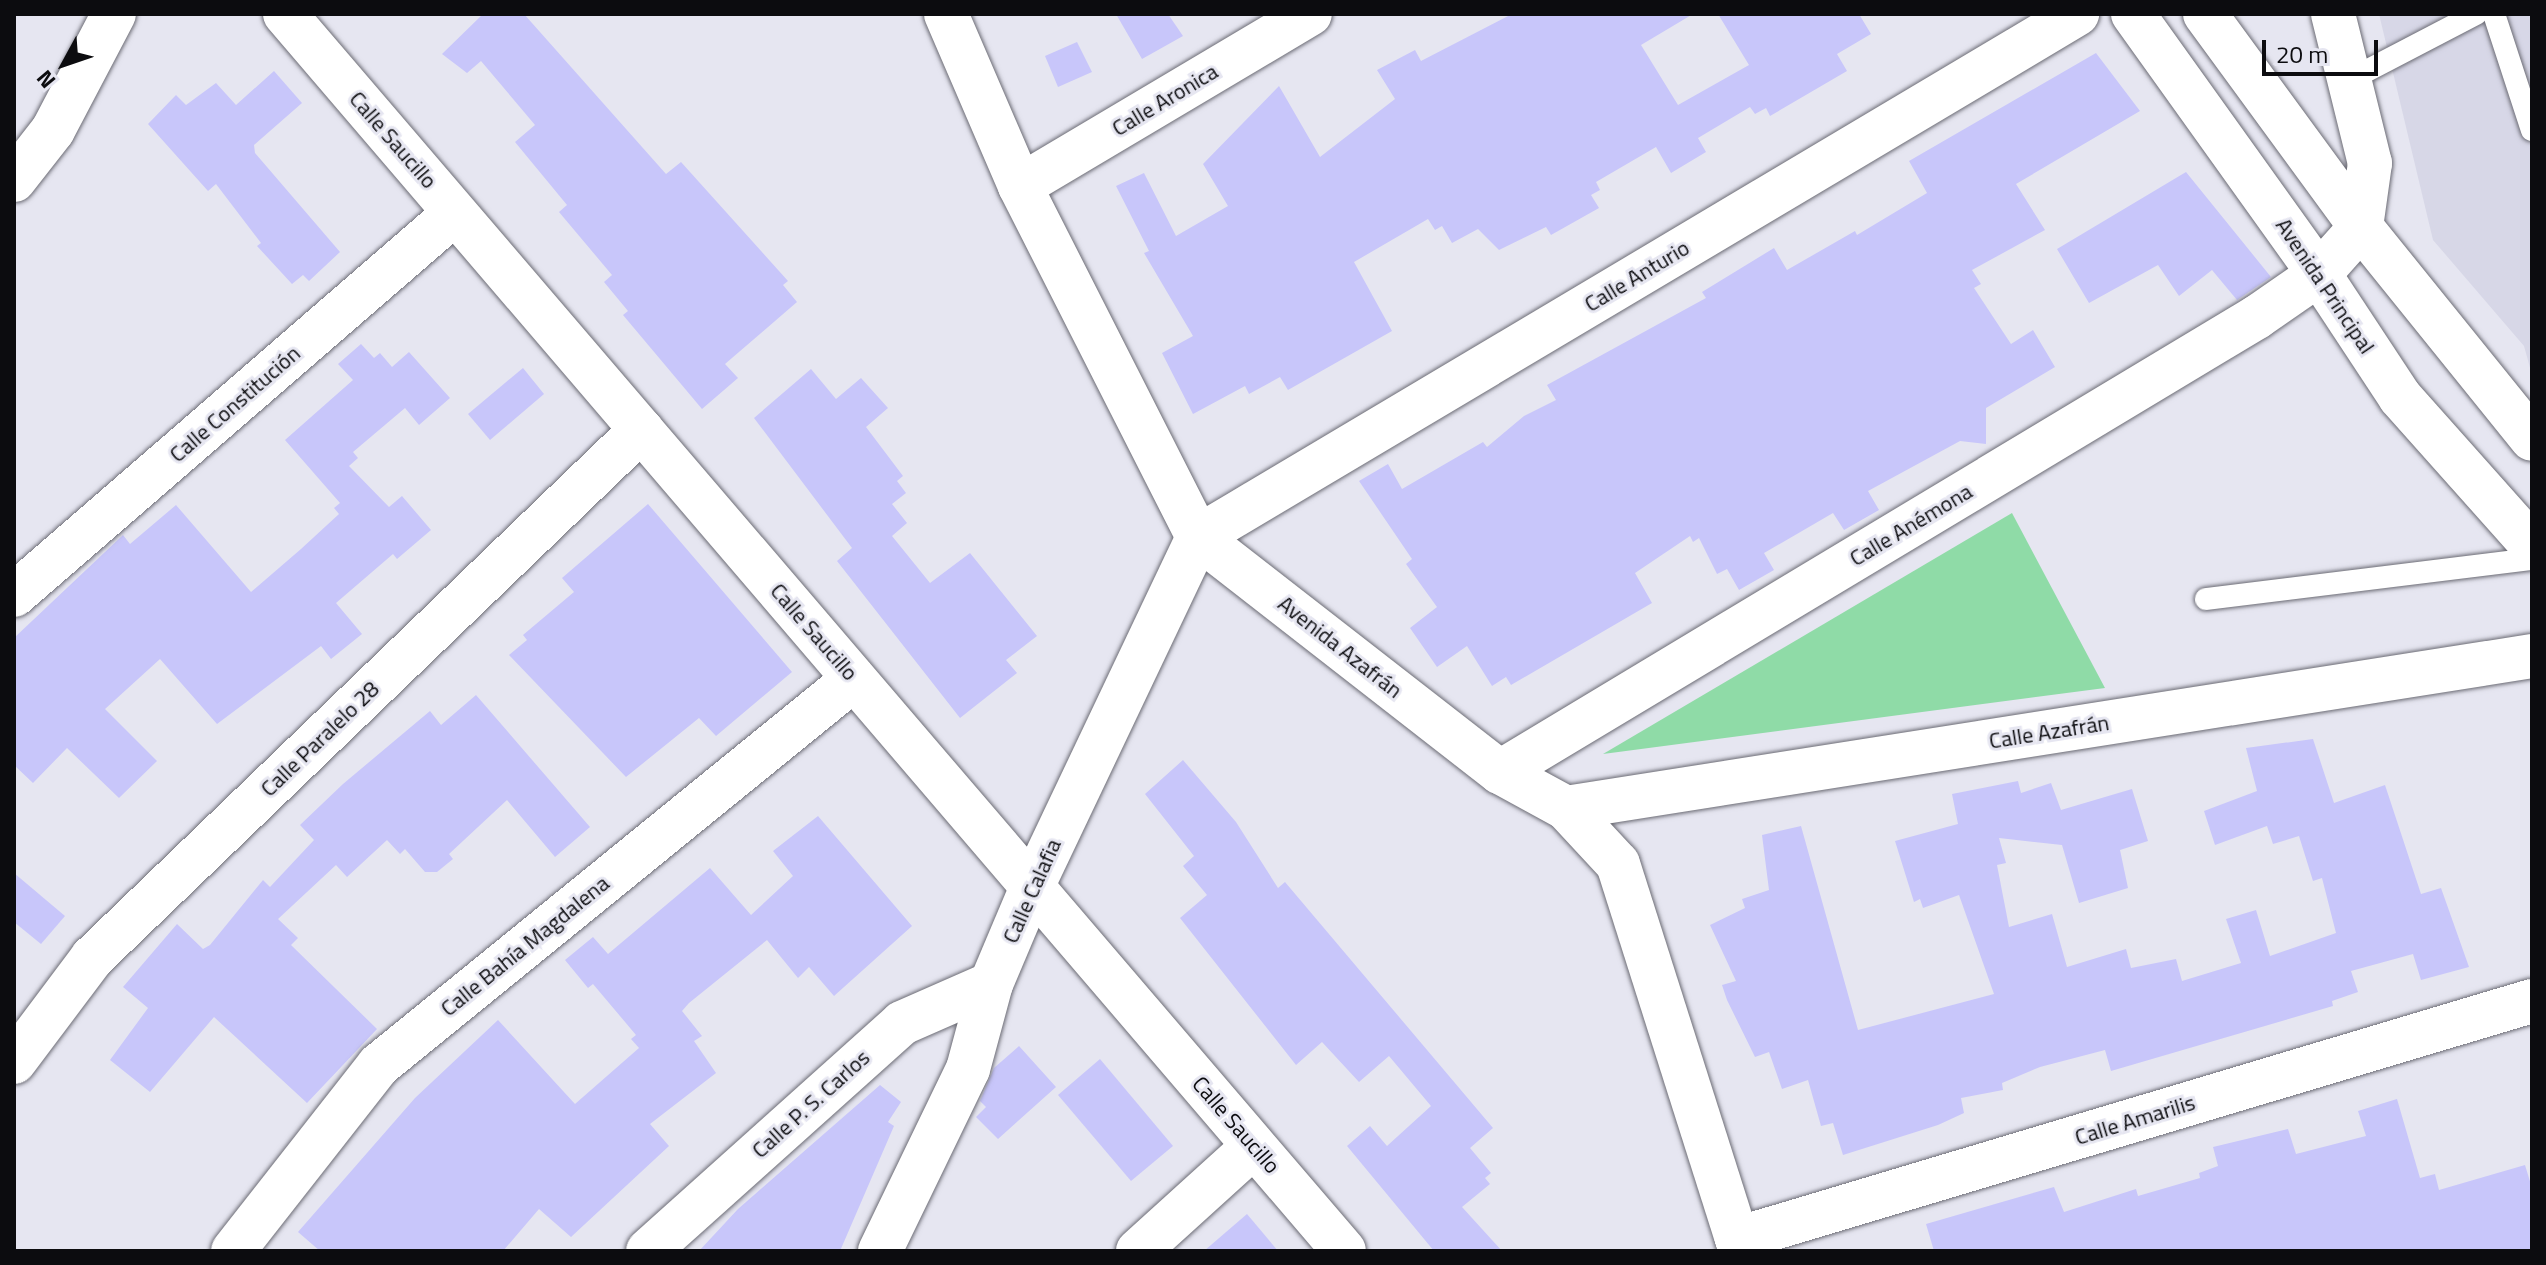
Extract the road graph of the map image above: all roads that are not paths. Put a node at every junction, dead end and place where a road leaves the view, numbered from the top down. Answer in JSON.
{"nodes":[{"id":1,"x":114,"y":14,"type":"edge"},
{"id":2,"x":285,"y":14,"type":"edge"},
{"id":3,"x":946,"y":14,"type":"edge"},
{"id":4,"x":1310,"y":14,"type":"edge"},
{"id":5,"x":2077,"y":14,"type":"edge"},
{"id":6,"x":2133,"y":14,"type":"edge"},
{"id":7,"x":2205,"y":14,"type":"edge"},
{"id":8,"x":2333,"y":14,"type":"edge"},
{"id":9,"x":2476,"y":14,"type":"edge"},
{"id":10,"x":2494,"y":14,"type":"edge"},
{"id":11,"x":2353,"y":78,"type":"junction"},
{"id":12,"x":2532,"y":130,"type":"edge"},
{"id":13,"x":14,"y":180,"type":"edge"},
{"id":14,"x":1020,"y":186,"type":"junction"},
{"id":15,"x":455,"y":213,"type":"junction"},
{"id":16,"x":2361,"y":227,"type":"junction"},
{"id":17,"x":2319,"y":274,"type":"junction"},
{"id":18,"x":641,"y":430,"type":"junction"},
{"id":19,"x":2532,"y":439,"type":"edge"},
{"id":20,"x":1198,"y":537,"type":"junction"},
{"id":21,"x":2532,"y":545,"type":"edge"},
{"id":22,"x":2532,"y":559,"type":"edge"},
{"id":23,"x":14,"y":595,"type":"edge"},
{"id":24,"x":2206,"y":599,"type":"dead end"},
{"id":25,"x":2532,"y":656,"type":"edge"},
{"id":26,"x":854,"y":679,"type":"junction"},
{"id":27,"x":1500,"y":772,"type":"junction"},
{"id":28,"x":1566,"y":808,"type":"junction"},
{"id":29,"x":1032,"y":887,"type":"junction"},
{"id":30,"x":991,"y":984,"type":"junction"},
{"id":31,"x":2532,"y":1001,"type":"edge"},
{"id":32,"x":14,"y":1062,"type":"edge"},
{"id":33,"x":1254,"y":1146,"type":"junction"},
{"id":34,"x":1739,"y":1245,"type":"edge"},
{"id":35,"x":233,"y":1251,"type":"edge"},
{"id":36,"x":648,"y":1251,"type":"edge"},
{"id":37,"x":880,"y":1251,"type":"edge"},
{"id":38,"x":1138,"y":1251,"type":"edge"},
{"id":39,"x":1344,"y":1251,"type":"edge"}],
"edges":[{"from":1,"to":13,"type":"street"},
{"from":2,"to":15,"type":"street","name":"Calle Saucillo"},
{"from":3,"to":14,"type":"street","name":"Avenida Azafrán"},
{"from":4,"to":14,"type":"street","name":"Calle Aronica"},
{"from":5,"to":20,"type":"street","name":"Calle Anturio"},
{"from":6,"to":17,"type":"street","name":"Avenida Principal"},
{"from":7,"to":16,"type":"street"},
{"from":8,"to":11,"type":"street"},
{"from":9,"to":11,"type":"lane"},
{"from":10,"to":12,"type":"lane"},
{"from":11,"to":16,"type":"street"},
{"from":14,"to":20,"type":"street","name":"Avenida Azafrán"},
{"from":15,"to":18,"type":"street","name":"Calle Saucillo"},
{"from":15,"to":23,"type":"street","name":"Calle Constitución"},
{"from":16,"to":17,"type":"street","name":"Calle Anémona"},
{"from":16,"to":19,"type":"street"},
{"from":17,"to":21,"type":"street","name":"Avenida Principal"},
{"from":17,"to":27,"type":"street","name":"Calle Anémona"},
{"from":18,"to":26,"type":"street","name":"Calle Saucillo"},
{"from":18,"to":32,"type":"street","name":"Calle Paralelo 28"},
{"from":20,"to":27,"type":"street","name":"Avenida Azafrán"},
{"from":20,"to":29,"type":"street","name":"Calle Calafia"},
{"from":22,"to":24,"type":"lane"},
{"from":25,"to":28,"type":"street","name":"Calle Azafrán"},
{"from":26,"to":29,"type":"street","name":"Calle Saucillo"},
{"from":26,"to":35,"type":"street","name":"Calle Bahía Magdalena"},
{"from":27,"to":28,"type":"street","name":"Avenida Azafrán"},
{"from":28,"to":34,"type":"street","name":"Avenida Azafrán"},
{"from":29,"to":30,"type":"street","name":"Calle Calafia"},
{"from":29,"to":33,"type":"street","name":"Calle Saucillo"},
{"from":30,"to":36,"type":"street","name":"Calle P. S. Carlos"},
{"from":30,"to":37,"type":"street","name":"Calle Calafia"},
{"from":31,"to":34,"type":"street","name":"Calle Amarilis"},
{"from":33,"to":38,"type":"street"},
{"from":33,"to":39,"type":"street","name":"Calle Saucillo"}]}
